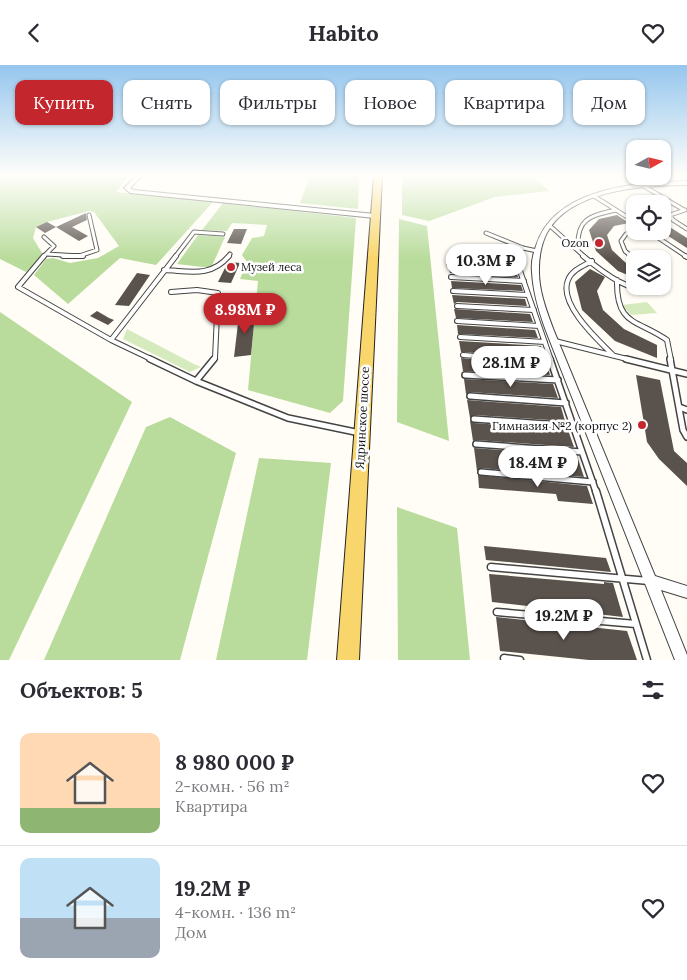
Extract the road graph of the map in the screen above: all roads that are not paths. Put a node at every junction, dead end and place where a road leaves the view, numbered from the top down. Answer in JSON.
{"nodes":[{"id":1,"x":251,"y":204,"type":"edge"},
{"id":2,"x":376,"y":204,"type":"edge"},
{"id":3,"x":577,"y":204,"type":"edge"},
{"id":4,"x":606,"y":204,"type":"edge"},
{"id":5,"x":686,"y":209,"type":"edge"},
{"id":6,"x":616,"y":210,"type":"junction"},
{"id":7,"x":90,"y":215,"type":"dead end"},
{"id":8,"x":375,"y":216,"type":"junction"},
{"id":9,"x":626,"y":217,"type":"edge"},
{"id":10,"x":549,"y":225,"type":"junction"},
{"id":11,"x":687,"y":229,"type":"edge"},
{"id":12,"x":486,"y":233,"type":"dead end"},
{"id":13,"x":223,"y":234,"type":"dead end"},
{"id":14,"x":626,"y":234,"type":"edge"},
{"id":15,"x":44,"y":237,"type":"dead end"},
{"id":16,"x":662,"y":240,"type":"edge"},
{"id":17,"x":523,"y":248,"type":"junction"},
{"id":18,"x":578,"y":250,"type":"junction"},
{"id":19,"x":537,"y":251,"type":"junction"},
{"id":20,"x":626,"y":252,"type":"edge"},
{"id":21,"x":47,"y":254,"type":"junction"},
{"id":22,"x":230,"y":254,"type":"dead end"},
{"id":23,"x":687,"y":257,"type":"edge"},
{"id":24,"x":592,"y":261,"type":"junction"},
{"id":25,"x":449,"y":264,"type":"dead end"},
{"id":26,"x":519,"y":268,"type":"junction"},
{"id":27,"x":164,"y":270,"type":"junction"},
{"id":28,"x":451,"y":277,"type":"dead end"},
{"id":29,"x":617,"y":280,"type":"junction"},
{"id":30,"x":524,"y":281,"type":"junction"},
{"id":31,"x":626,"y":284,"type":"edge"},
{"id":32,"x":170,"y":291,"type":"dead end"},
{"id":33,"x":454,"y":291,"type":"dead end"},
{"id":34,"x":528,"y":295,"type":"junction"},
{"id":35,"x":456,"y":306,"type":"dead end"},
{"id":36,"x":534,"y":310,"type":"junction"},
{"id":37,"x":457,"y":321,"type":"dead end"},
{"id":38,"x":539,"y":326,"type":"junction"},
{"id":39,"x":460,"y":337,"type":"dead end"},
{"id":40,"x":111,"y":340,"type":"junction"},
{"id":41,"x":555,"y":341,"type":"junction"},
{"id":42,"x":545,"y":342,"type":"junction"},
{"id":43,"x":463,"y":355,"type":"dead end"},
{"id":44,"x":614,"y":356,"type":"junction"},
{"id":45,"x":551,"y":362,"type":"junction"},
{"id":46,"x":672,"y":370,"type":"junction"},
{"id":47,"x":687,"y":374,"type":"edge"},
{"id":48,"x":465,"y":375,"type":"dead end"},
{"id":49,"x":558,"y":380,"type":"junction"},
{"id":50,"x":196,"y":381,"type":"junction"},
{"id":51,"x":470,"y":396,"type":"dead end"},
{"id":52,"x":566,"y":403,"type":"junction"},
{"id":53,"x":680,"y":407,"type":"junction"},
{"id":54,"x":687,"y":409,"type":"edge"},
{"id":55,"x":474,"y":419,"type":"dead end"},
{"id":56,"x":574,"y":426,"type":"junction"},
{"id":57,"x":362,"y":433,"type":"junction"},
{"id":58,"x":687,"y":437,"type":"edge"},
{"id":59,"x":476,"y":444,"type":"dead end"},
{"id":60,"x":582,"y":452,"type":"junction"},
{"id":61,"x":481,"y":472,"type":"dead end"},
{"id":62,"x":592,"y":482,"type":"junction"},
{"id":63,"x":491,"y":567,"type":"dead end"},
{"id":64,"x":622,"y":578,"type":"junction"},
{"id":65,"x":651,"y":581,"type":"junction"},
{"id":66,"x":687,"y":592,"type":"edge"},
{"id":67,"x":498,"y":611,"type":"dead end"},
{"id":68,"x":636,"y":624,"type":"junction"},
{"id":69,"x":504,"y":658,"type":"dead end"},
{"id":70,"x":348,"y":660,"type":"edge"},
{"id":71,"x":520,"y":660,"type":"edge"},
{"id":72,"x":647,"y":660,"type":"edge"},
{"id":73,"x":682,"y":660,"type":"edge"}],
"edges":[{"from":1,"to":8,"type":"street"},
{"from":2,"to":8,"type":"main road","name":"Ядринское шоссе"},
{"from":3,"to":10,"type":"street"},
{"from":4,"to":6,"type":"lane"},
{"from":5,"to":11,"type":"lane"},
{"from":6,"to":9,"type":"lane"},
{"from":6,"to":18,"type":"lane"},
{"from":7,"to":21,"type":"lane"},
{"from":8,"to":57,"type":"main road","name":"Ядринское шоссе"},
{"from":10,"to":18,"type":"lane"},
{"from":10,"to":19,"type":"street"},
{"from":12,"to":17,"type":"lane"},
{"from":13,"to":27,"type":"lane"},
{"from":14,"to":20,"type":"lane"},
{"from":15,"to":21,"type":"lane"},
{"from":16,"to":23,"type":"lane"},
{"from":17,"to":19,"type":"lane"},
{"from":17,"to":26,"type":"lane"},
{"from":18,"to":24,"type":"lane"},
{"from":19,"to":41,"type":"street"},
{"from":21,"to":40,"type":"lane"},
{"from":22,"to":27,"type":"lane"},
{"from":24,"to":29,"type":"lane"},
{"from":24,"to":44,"type":"lane"},
{"from":25,"to":26,"type":"lane"},
{"from":26,"to":30,"type":"lane"},
{"from":27,"to":40,"type":"lane"},
{"from":28,"to":30,"type":"lane"},
{"from":29,"to":31,"type":"lane"},
{"from":29,"to":46,"type":"lane"},
{"from":30,"to":34,"type":"lane"},
{"from":32,"to":50,"type":"lane"},
{"from":33,"to":34,"type":"lane"},
{"from":34,"to":36,"type":"lane"},
{"from":35,"to":36,"type":"lane"},
{"from":36,"to":38,"type":"lane"},
{"from":37,"to":38,"type":"lane"},
{"from":38,"to":42,"type":"lane"},
{"from":39,"to":42,"type":"lane"},
{"from":40,"to":50,"type":"lane"},
{"from":41,"to":44,"type":"lane"},
{"from":41,"to":65,"type":"street"},
{"from":42,"to":45,"type":"lane"},
{"from":43,"to":45,"type":"lane"},
{"from":44,"to":46,"type":"lane"},
{"from":45,"to":49,"type":"lane"},
{"from":46,"to":47,"type":"lane"},
{"from":46,"to":53,"type":"lane"},
{"from":48,"to":49,"type":"lane"},
{"from":49,"to":52,"type":"lane"},
{"from":50,"to":57,"type":"lane"},
{"from":51,"to":52,"type":"lane"},
{"from":52,"to":56,"type":"lane"},
{"from":53,"to":54,"type":"lane"},
{"from":53,"to":58,"type":"lane"},
{"from":55,"to":56,"type":"lane"},
{"from":56,"to":60,"type":"lane"},
{"from":57,"to":70,"type":"main road","name":"Ядринское шоссе"},
{"from":59,"to":60,"type":"lane"},
{"from":60,"to":62,"type":"lane"},
{"from":61,"to":62,"type":"lane"},
{"from":62,"to":64,"type":"lane"},
{"from":63,"to":64,"type":"lane"},
{"from":64,"to":65,"type":"lane"},
{"from":64,"to":68,"type":"lane"},
{"from":65,"to":66,"type":"street"},
{"from":65,"to":73,"type":"street"},
{"from":67,"to":68,"type":"lane"},
{"from":68,"to":72,"type":"lane"},
{"from":69,"to":71,"type":"lane"}]}
